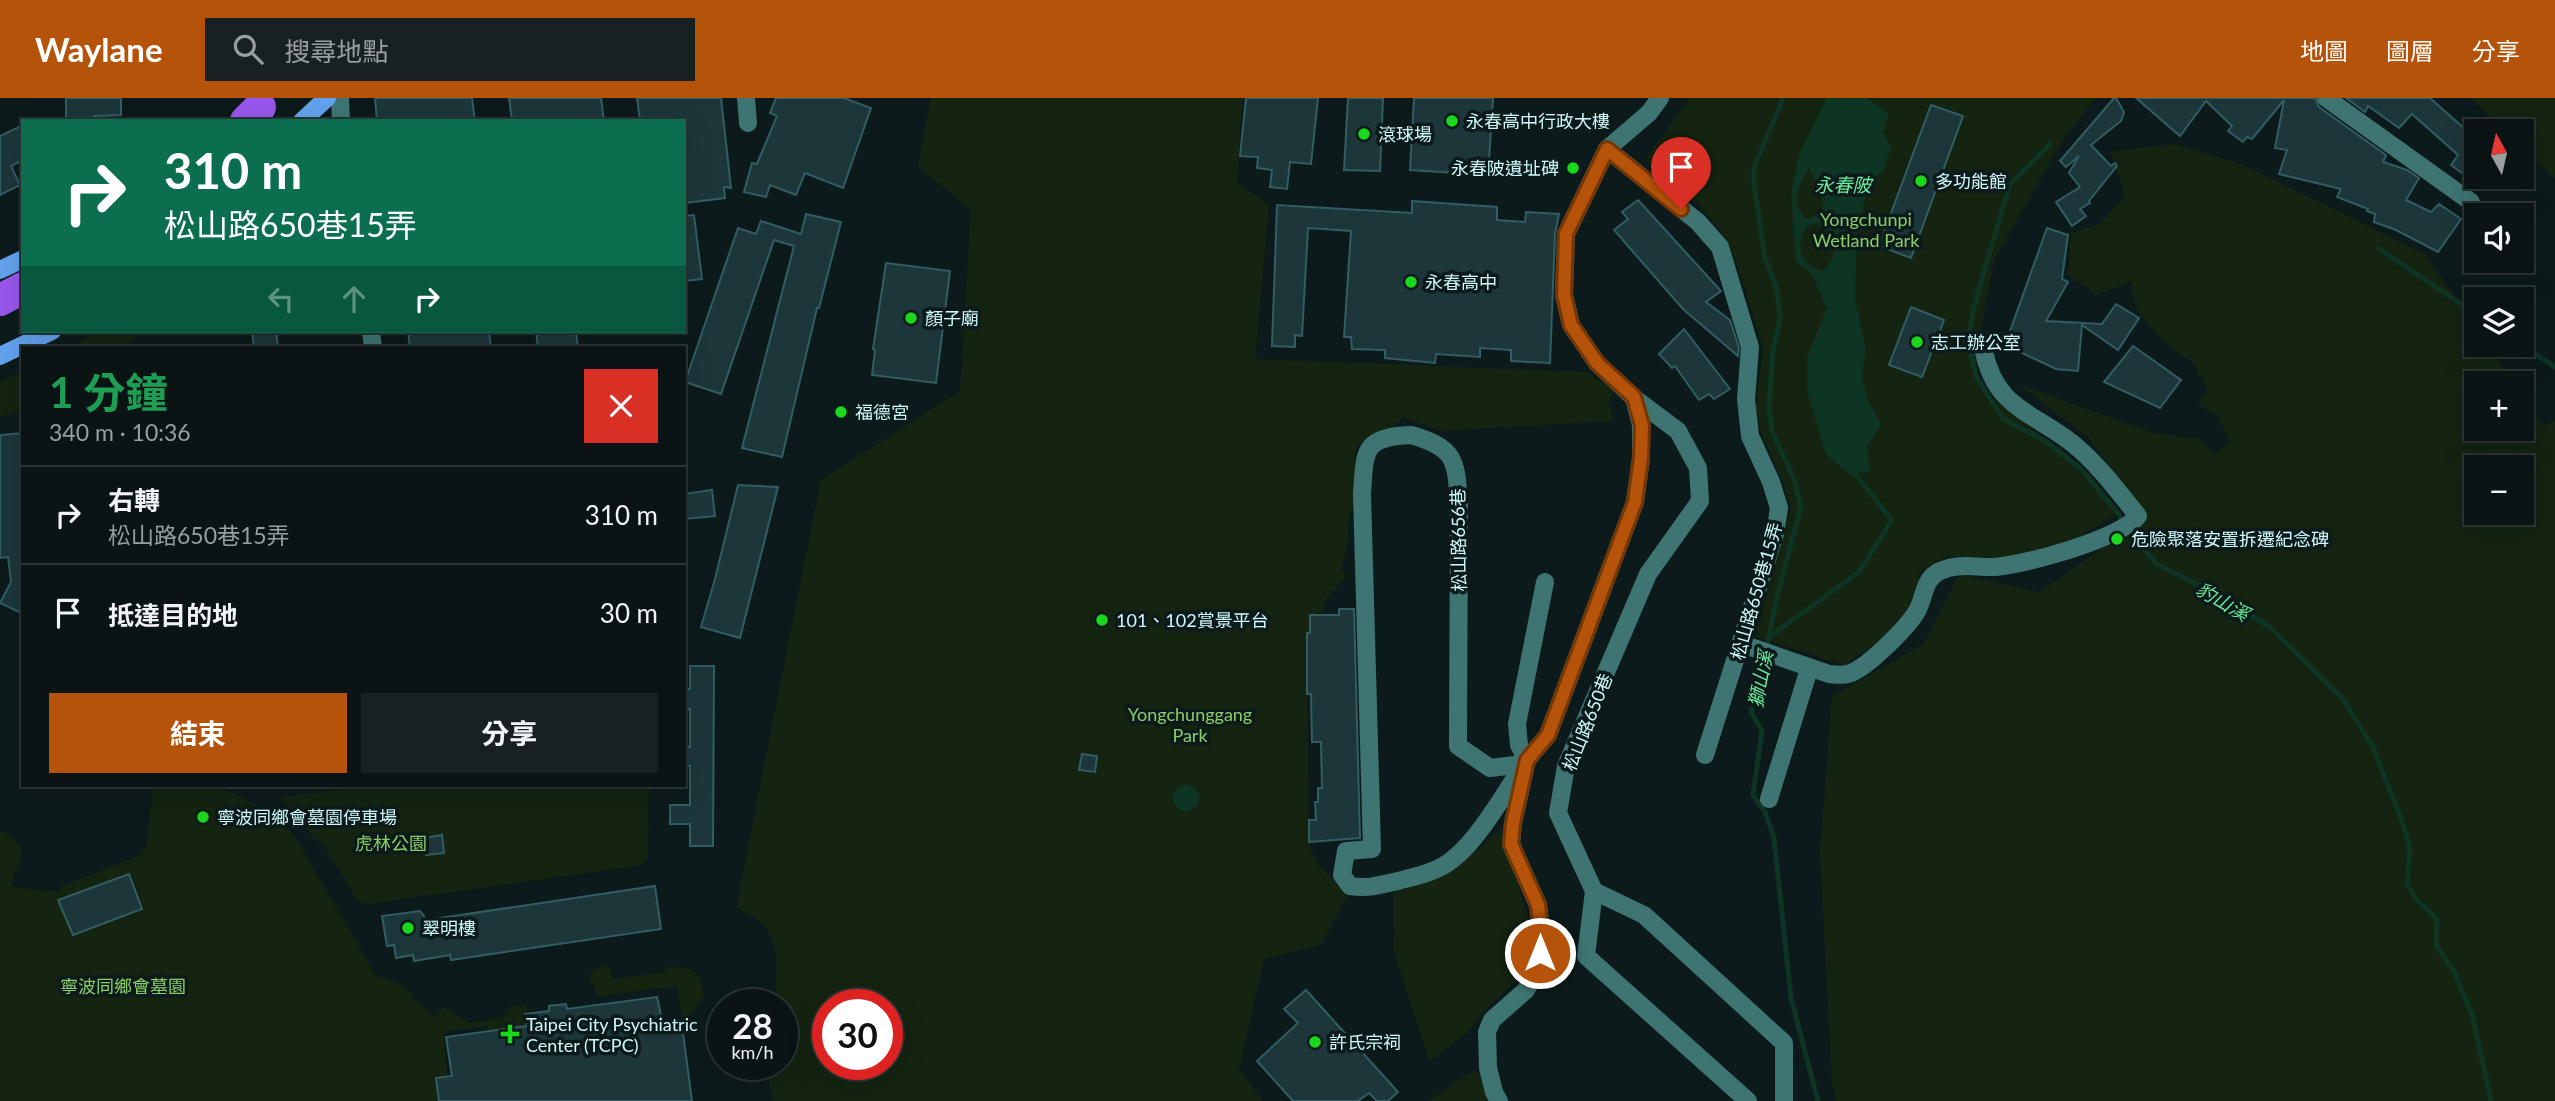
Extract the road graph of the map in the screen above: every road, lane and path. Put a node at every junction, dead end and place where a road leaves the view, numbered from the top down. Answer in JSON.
{"nodes":[{"id":1,"x":327,"y":98,"type":"edge"},
{"id":2,"x":340,"y":98,"type":"edge"},
{"id":3,"x":746,"y":98,"type":"edge"},
{"id":4,"x":1660,"y":98,"type":"edge"},
{"id":5,"x":2326,"y":98,"type":"edge"},
{"id":6,"x":304,"y":119,"type":"edge"},
{"id":7,"x":341,"y":119,"type":"edge"},
{"id":8,"x":748,"y":123,"type":"dead end"},
{"id":9,"x":1607,"y":149,"type":"junction"},
{"id":10,"x":2470,"y":202,"type":"dead end"},
{"id":11,"x":21,"y":260,"type":"edge"},
{"id":12,"x":0,"y":270,"type":"edge"},
{"id":13,"x":21,"y":289,"type":"edge"},
{"id":14,"x":0,"y":300,"type":"edge"},
{"id":15,"x":21,"y":312,"type":"edge"},
{"id":16,"x":0,"y":321,"type":"edge"},
{"id":17,"x":48,"y":333,"type":"edge"},
{"id":18,"x":0,"y":356,"type":"edge"},
{"id":19,"x":1976,"y":369,"type":"dead end"},
{"id":20,"x":1634,"y":397,"type":"junction"},
{"id":21,"x":1545,"y":582,"type":"dead end"},
{"id":22,"x":1742,"y":644,"type":"junction"},
{"id":23,"x":1809,"y":669,"type":"junction"},
{"id":24,"x":1705,"y":755,"type":"dead end"},
{"id":25,"x":1527,"y":760,"type":"junction"},
{"id":26,"x":1490,"y":768,"type":"junction"},
{"id":27,"x":1507,"y":789,"type":"junction"},
{"id":28,"x":1769,"y":799,"type":"dead end"},
{"id":29,"x":1516,"y":809,"type":"junction"},
{"id":30,"x":1594,"y":891,"type":"junction"},
{"id":31,"x":1499,"y":1101,"type":"edge"},
{"id":32,"x":1748,"y":1101,"type":"edge"},
{"id":33,"x":1784,"y":1101,"type":"edge"}],
"edges":[{"from":1,"to":6,"type":"main road"},
{"from":2,"to":7,"type":"street"},
{"from":3,"to":8,"type":"street"},
{"from":4,"to":9,"type":"street"},
{"from":5,"to":10,"type":"street"},
{"from":9,"to":20,"type":"street","name":"松山路650巷"},
{"from":9,"to":22,"type":"street","name":"松山路650巷15弄"},
{"from":11,"to":12,"type":"main road"},
{"from":13,"to":14,"type":"highway"},
{"from":15,"to":16,"type":"highway"},
{"from":17,"to":18,"type":"main road"},
{"from":19,"to":23,"type":"street"},
{"from":20,"to":25,"type":"street","name":"松山路656巷"},
{"from":20,"to":30,"type":"street","name":"松山路650巷"},
{"from":21,"to":25,"type":"street"},
{"from":22,"to":23,"type":"street"},
{"from":22,"to":24,"type":"street","name":"松山路650巷15弄"},
{"from":23,"to":28,"type":"street"},
{"from":25,"to":26,"type":"street"},
{"from":25,"to":27,"type":"street","name":"松山路656巷"},
{"from":25,"to":29,"type":"street"},
{"from":26,"to":27,"type":"street"},
{"from":26,"to":27,"type":"street","name":"松山路656巷"},
{"from":27,"to":29,"type":"street"},
{"from":29,"to":31,"type":"street"},
{"from":30,"to":32,"type":"street"},
{"from":30,"to":33,"type":"street"}]}
